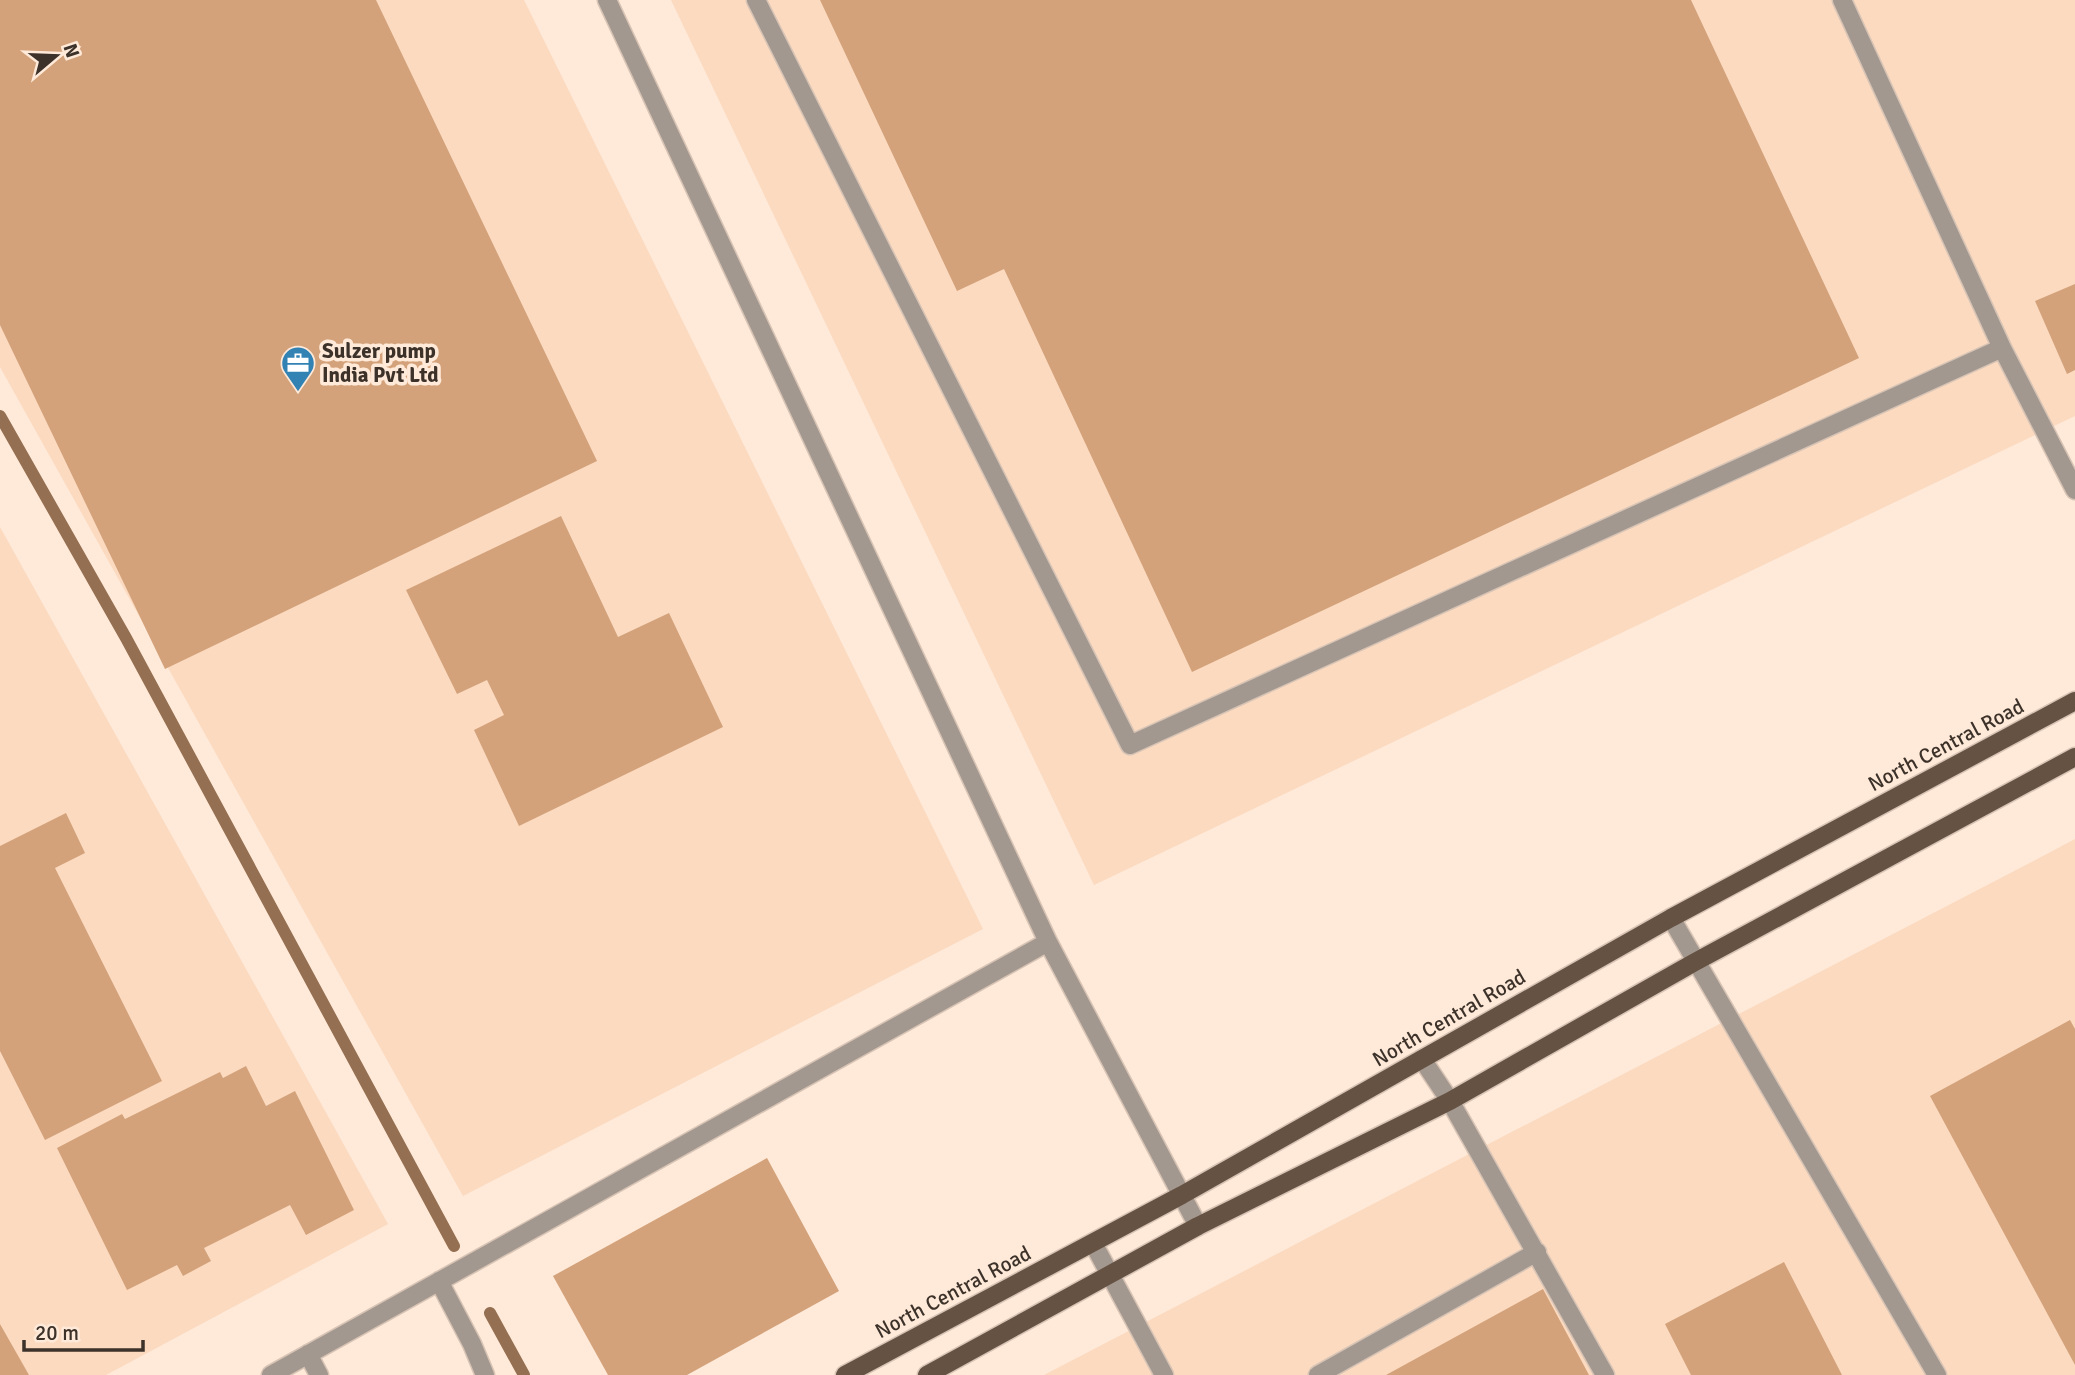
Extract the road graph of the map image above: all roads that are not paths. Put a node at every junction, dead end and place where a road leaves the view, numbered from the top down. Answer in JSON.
{"nodes":[{"id":1,"x":607,"y":0,"type":"edge"},
{"id":2,"x":756,"y":0,"type":"edge"},
{"id":3,"x":1842,"y":0,"type":"edge"},
{"id":4,"x":2002,"y":348,"type":"junction"},
{"id":5,"x":2075,"y":490,"type":"edge"},
{"id":6,"x":2075,"y":701,"type":"edge"},
{"id":7,"x":2075,"y":757,"type":"edge"},
{"id":8,"x":1671,"y":918,"type":"junction"},
{"id":9,"x":1048,"y":942,"type":"junction"},
{"id":10,"x":1695,"y":962,"type":"junction"},
{"id":11,"x":1422,"y":1059,"type":"junction"},
{"id":12,"x":1450,"y":1101,"type":"junction"},
{"id":13,"x":1182,"y":1195,"type":"junction"},
{"id":14,"x":1198,"y":1226,"type":"junction"},
{"id":15,"x":1093,"y":1242,"type":"junction"},
{"id":16,"x":1537,"y":1252,"type":"junction"},
{"id":17,"x":1109,"y":1275,"type":"junction"},
{"id":18,"x":439,"y":1281,"type":"junction"},
{"id":19,"x":308,"y":1354,"type":"junction"},
{"id":20,"x":271,"y":1375,"type":"edge"},
{"id":21,"x":319,"y":1375,"type":"edge"},
{"id":22,"x":485,"y":1375,"type":"edge"},
{"id":23,"x":845,"y":1375,"type":"edge"},
{"id":24,"x":927,"y":1375,"type":"edge"},
{"id":25,"x":1164,"y":1375,"type":"edge"},
{"id":26,"x":1318,"y":1375,"type":"edge"},
{"id":27,"x":1605,"y":1375,"type":"edge"},
{"id":28,"x":1937,"y":1375,"type":"edge"}],
"edges":[{"from":1,"to":9,"type":"street"},
{"from":2,"to":4,"type":"street"},
{"from":3,"to":4,"type":"street"},
{"from":4,"to":5,"type":"street"},
{"from":6,"to":8,"type":"main road","name":"North Central Road"},
{"from":7,"to":10,"type":"main road"},
{"from":8,"to":10,"type":"street"},
{"from":8,"to":11,"type":"main road","name":"North Central Road"},
{"from":9,"to":13,"type":"street"},
{"from":9,"to":18,"type":"street"},
{"from":10,"to":12,"type":"main road"},
{"from":10,"to":28,"type":"street"},
{"from":11,"to":12,"type":"street"},
{"from":11,"to":13,"type":"main road","name":"North Central Road"},
{"from":12,"to":14,"type":"main road"},
{"from":12,"to":16,"type":"street"},
{"from":13,"to":14,"type":"street"},
{"from":13,"to":15,"type":"main road","name":"North Central Road"},
{"from":14,"to":17,"type":"main road"},
{"from":15,"to":17,"type":"street"},
{"from":15,"to":23,"type":"main road","name":"North Central Road"},
{"from":16,"to":26,"type":"street"},
{"from":16,"to":27,"type":"street"},
{"from":17,"to":24,"type":"main road"},
{"from":17,"to":25,"type":"street"},
{"from":18,"to":19,"type":"street"},
{"from":18,"to":22,"type":"street"},
{"from":19,"to":20,"type":"street"},
{"from":19,"to":21,"type":"street"}]}
